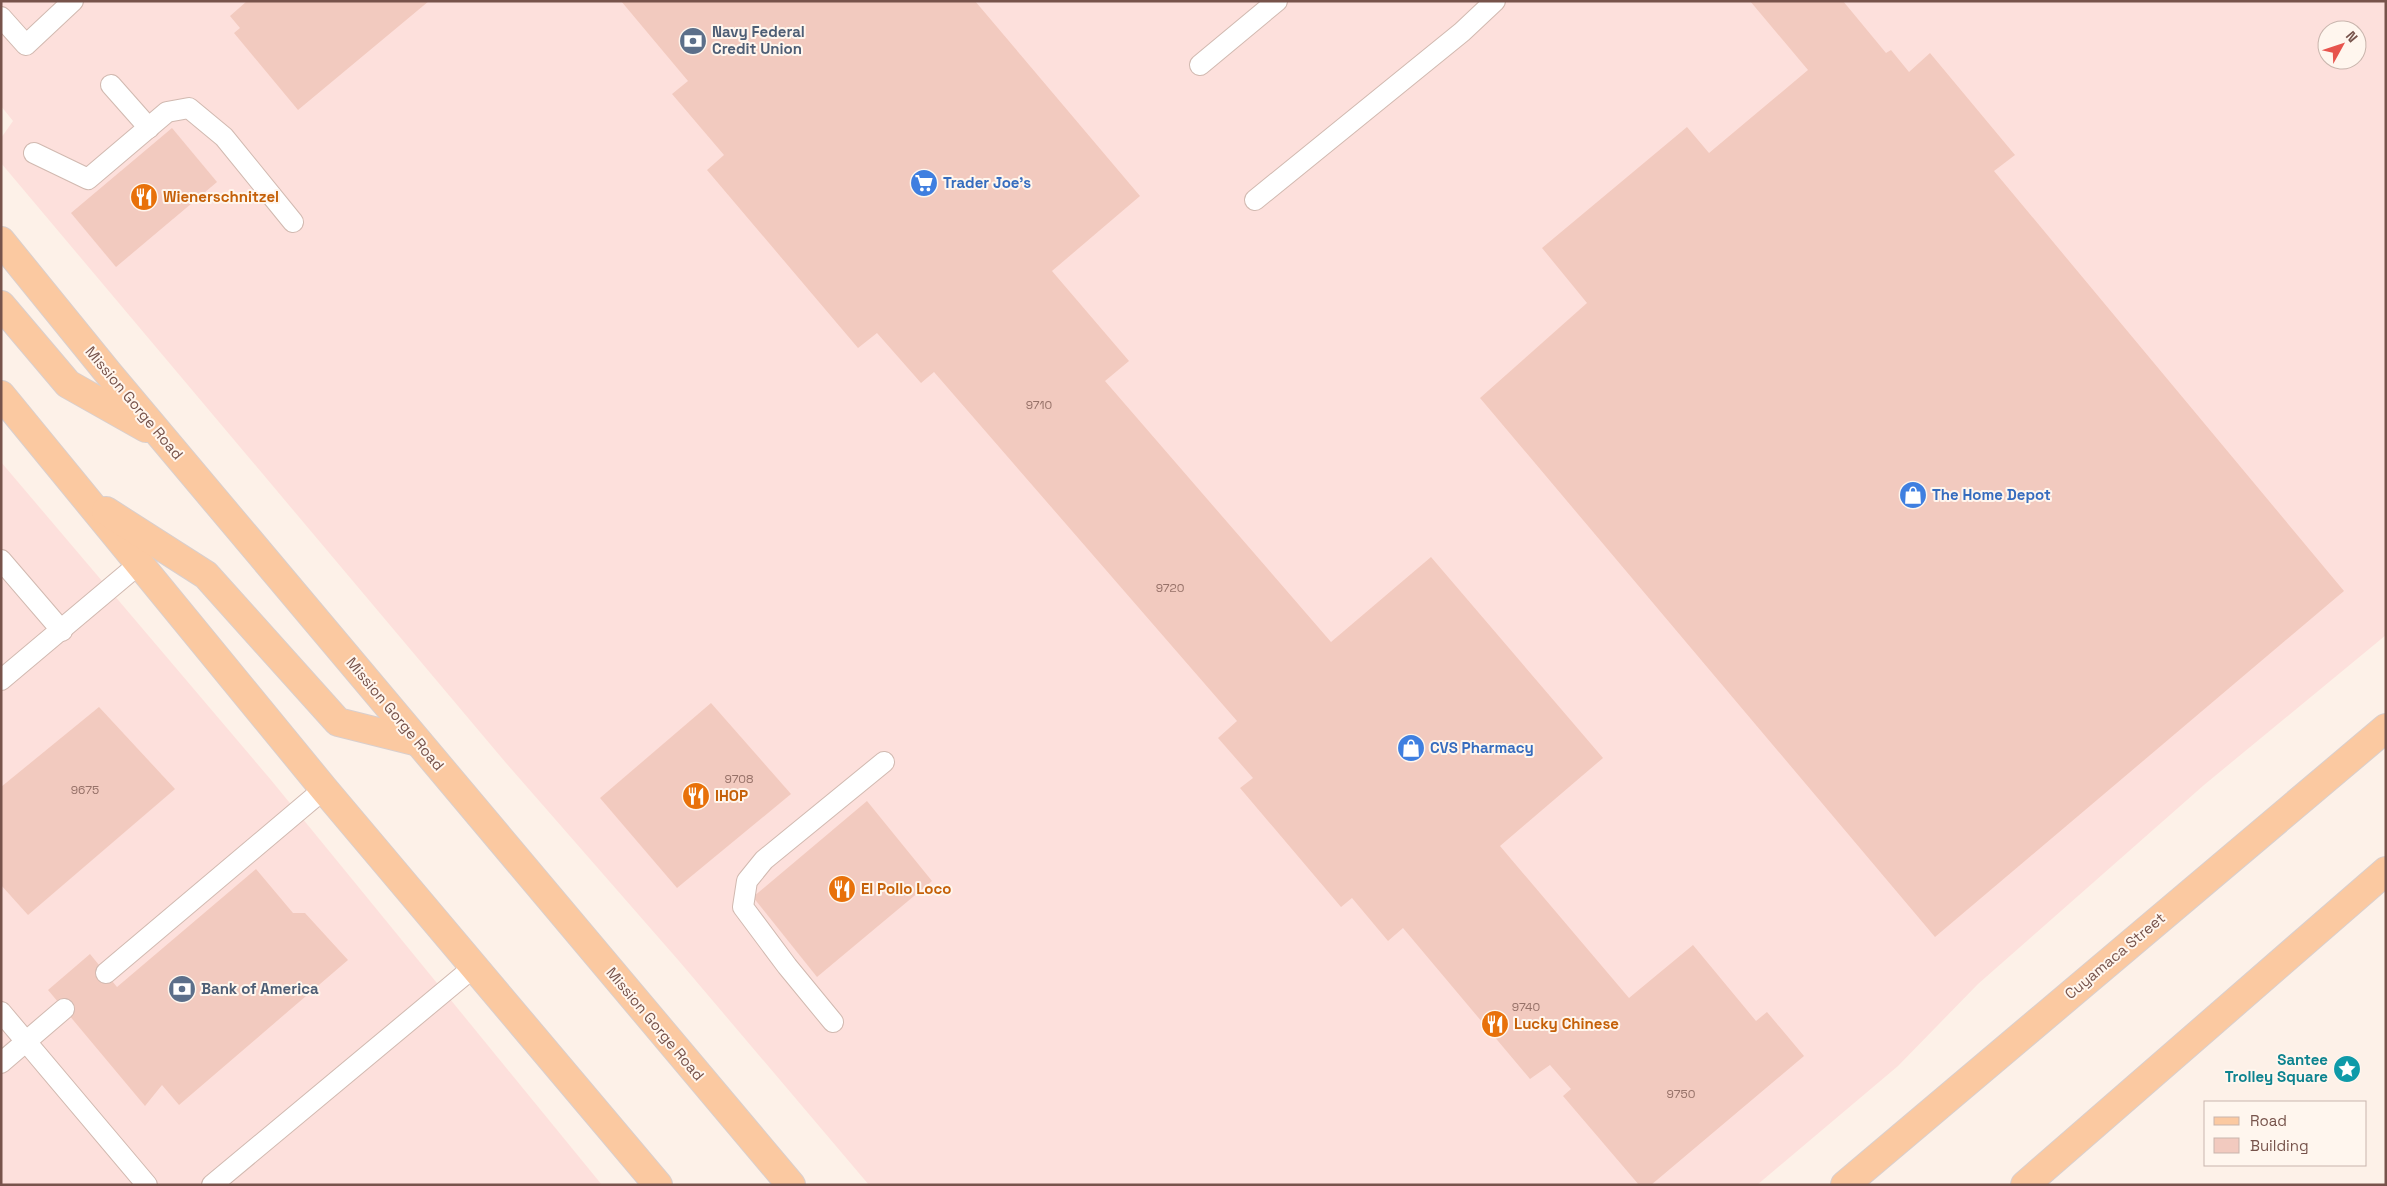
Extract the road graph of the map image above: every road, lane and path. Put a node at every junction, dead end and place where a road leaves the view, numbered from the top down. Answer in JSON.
{"nodes":[{"id":1,"x":73,"y":1,"type":"edge"},
{"id":2,"x":1278,"y":1,"type":"edge"},
{"id":3,"x":1495,"y":1,"type":"edge"},
{"id":4,"x":1,"y":17,"type":"edge"},
{"id":5,"x":1200,"y":65,"type":"dead end"},
{"id":6,"x":112,"y":85,"type":"dead end"},
{"id":7,"x":149,"y":128,"type":"junction"},
{"id":8,"x":34,"y":153,"type":"dead end"},
{"id":9,"x":1255,"y":200,"type":"dead end"},
{"id":10,"x":293,"y":222,"type":"dead end"},
{"id":11,"x":1,"y":241,"type":"edge"},
{"id":12,"x":1,"y":305,"type":"edge"},
{"id":13,"x":1,"y":395,"type":"edge"},
{"id":14,"x":163,"y":437,"type":"junction"},
{"id":15,"x":85,"y":497,"type":"junction"},
{"id":16,"x":1,"y":560,"type":"edge"},
{"id":17,"x":139,"y":564,"type":"junction"},
{"id":18,"x":62,"y":631,"type":"junction"},
{"id":19,"x":1,"y":680,"type":"edge"},
{"id":20,"x":2386,"y":728,"type":"edge"},
{"id":21,"x":418,"y":742,"type":"junction"},
{"id":22,"x":884,"y":762,"type":"dead end"},
{"id":23,"x":324,"y":789,"type":"junction"},
{"id":24,"x":2386,"y":871,"type":"edge"},
{"id":25,"x":475,"y":966,"type":"junction"},
{"id":26,"x":106,"y":973,"type":"dead end"},
{"id":27,"x":64,"y":1009,"type":"dead end"},
{"id":28,"x":1,"y":1012,"type":"edge"},
{"id":29,"x":833,"y":1022,"type":"dead end"},
{"id":30,"x":25,"y":1041,"type":"junction"},
{"id":31,"x":1,"y":1063,"type":"edge"},
{"id":32,"x":147,"y":1185,"type":"edge"},
{"id":33,"x":212,"y":1185,"type":"edge"},
{"id":34,"x":658,"y":1185,"type":"edge"},
{"id":35,"x":790,"y":1185,"type":"edge"},
{"id":36,"x":1845,"y":1185,"type":"edge"},
{"id":37,"x":2025,"y":1185,"type":"edge"}],
"edges":[{"from":1,"to":4,"type":"lane"},
{"from":2,"to":5,"type":"lane"},
{"from":3,"to":9,"type":"lane"},
{"from":6,"to":7,"type":"lane"},
{"from":7,"to":8,"type":"lane"},
{"from":7,"to":10,"type":"lane"},
{"from":11,"to":14,"type":"main road","name":"Mission Gorge Road"},
{"from":12,"to":14,"type":"main road"},
{"from":13,"to":15,"type":"main road"},
{"from":14,"to":21,"type":"main road","name":"Mission Gorge Road"},
{"from":15,"to":17,"type":"main road"},
{"from":15,"to":21,"type":"main road"},
{"from":16,"to":18,"type":"lane"},
{"from":17,"to":18,"type":"lane"},
{"from":17,"to":23,"type":"main road"},
{"from":18,"to":19,"type":"lane"},
{"from":20,"to":36,"type":"main road","name":"Cuyamaca Street"},
{"from":21,"to":35,"type":"main road","name":"Mission Gorge Road"},
{"from":22,"to":29,"type":"lane"},
{"from":23,"to":25,"type":"main road"},
{"from":23,"to":26,"type":"lane"},
{"from":24,"to":37,"type":"main road"},
{"from":25,"to":33,"type":"lane"},
{"from":25,"to":34,"type":"main road"},
{"from":27,"to":30,"type":"lane"},
{"from":28,"to":30,"type":"lane"},
{"from":30,"to":31,"type":"lane"},
{"from":30,"to":32,"type":"lane"}]}
